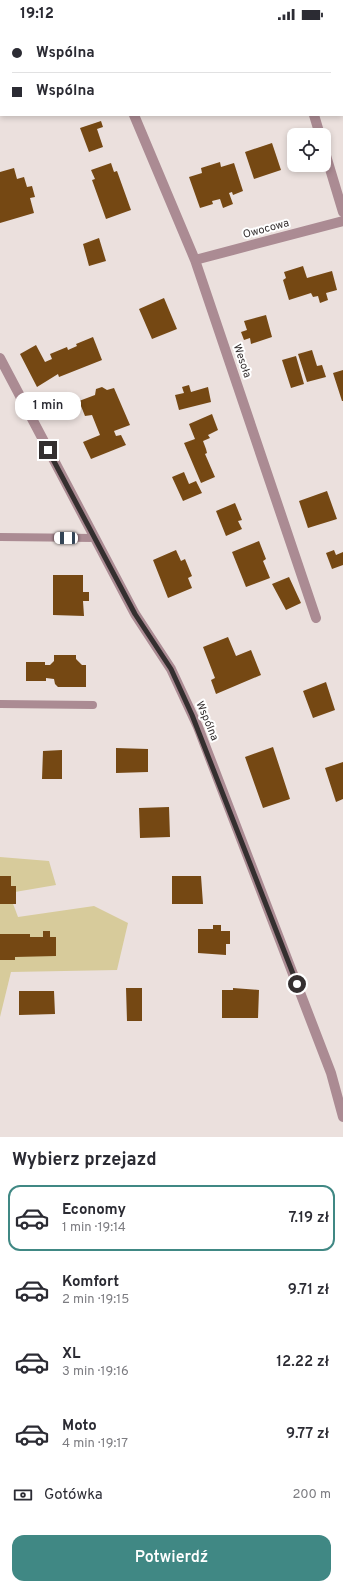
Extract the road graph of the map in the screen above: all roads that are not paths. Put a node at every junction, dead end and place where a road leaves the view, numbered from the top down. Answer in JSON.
{"nodes":[{"id":1,"x":134,"y":116,"type":"edge"},
{"id":2,"x":314,"y":116,"type":"edge"},
{"id":3,"x":318,"y":128,"type":"edge"},
{"id":4,"x":331,"y":172,"type":"edge"},
{"id":5,"x":343,"y":212,"type":"edge"},
{"id":6,"x":343,"y":220,"type":"edge"},
{"id":7,"x":195,"y":260,"type":"junction"},
{"id":8,"x":0,"y":358,"type":"edge"},
{"id":9,"x":0,"y":537,"type":"edge"},
{"id":10,"x":94,"y":538,"type":"junction"},
{"id":11,"x":316,"y":618,"type":"dead end"},
{"id":12,"x":0,"y":704,"type":"edge"},
{"id":13,"x":93,"y":705,"type":"dead end"},
{"id":14,"x":343,"y":1117,"type":"edge"}],
"edges":[{"from":1,"to":7,"type":"street","name":"Wesoła"},
{"from":2,"to":3,"type":"street"},
{"from":4,"to":5,"type":"street"},
{"from":6,"to":7,"type":"street","name":"Owocowa"},
{"from":7,"to":11,"type":"street","name":"Wesoła"},
{"from":8,"to":10,"type":"street","name":"Wspólna"},
{"from":9,"to":10,"type":"lane"},
{"from":10,"to":14,"type":"street","name":"Wspólna"},
{"from":12,"to":13,"type":"lane"}]}
